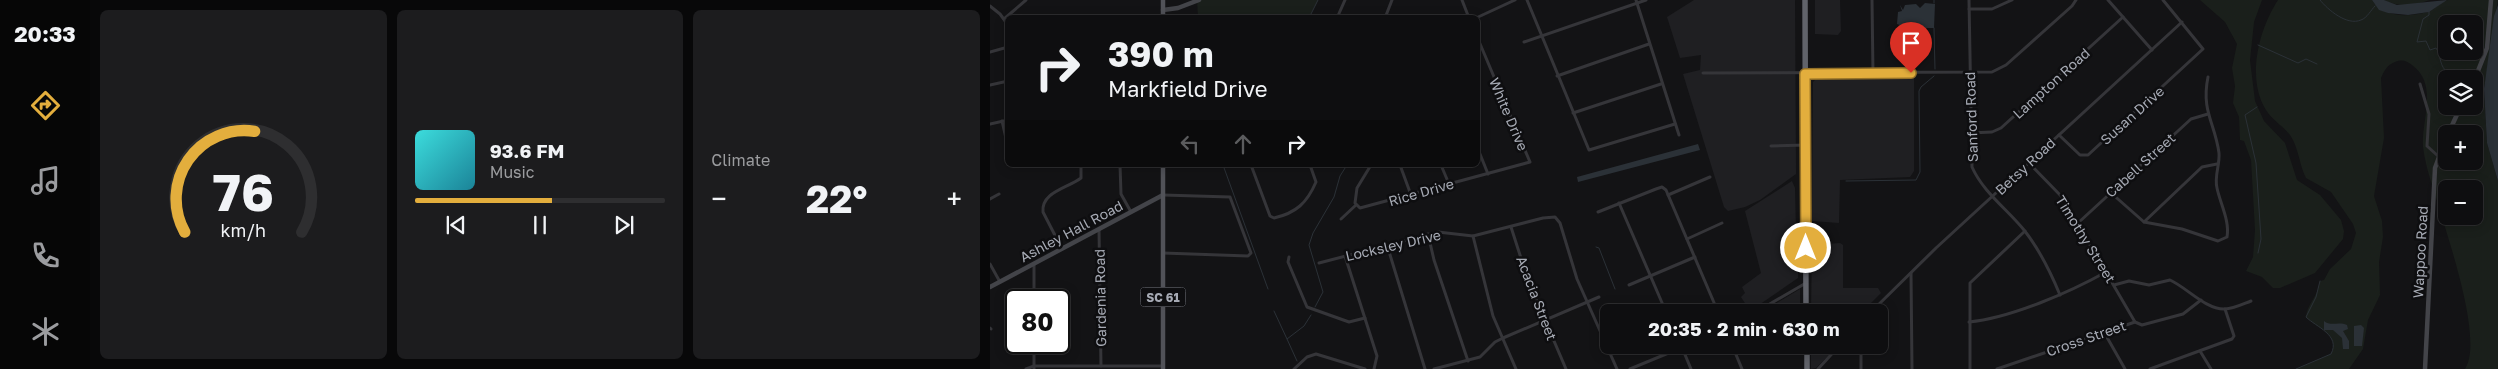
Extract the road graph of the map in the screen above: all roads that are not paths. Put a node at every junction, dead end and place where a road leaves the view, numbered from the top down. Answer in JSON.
{"nodes":[{"id":1,"x":1026,"y":0,"type":"edge"},
{"id":2,"x":1163,"y":0,"type":"edge"},
{"id":3,"x":1199,"y":0,"type":"edge"},
{"id":4,"x":1346,"y":0,"type":"edge"},
{"id":5,"x":1392,"y":0,"type":"edge"},
{"id":6,"x":1462,"y":0,"type":"edge"},
{"id":7,"x":1515,"y":0,"type":"edge"},
{"id":8,"x":1527,"y":0,"type":"edge"},
{"id":9,"x":1646,"y":0,"type":"edge"},
{"id":10,"x":1805,"y":0,"type":"edge"},
{"id":11,"x":1872,"y":0,"type":"edge"},
{"id":12,"x":1969,"y":0,"type":"edge"},
{"id":13,"x":2012,"y":0,"type":"edge"},
{"id":14,"x":2076,"y":0,"type":"edge"},
{"id":15,"x":2108,"y":0,"type":"edge"},
{"id":16,"x":2163,"y":0,"type":"edge"},
{"id":17,"x":2491,"y":0,"type":"edge"},
{"id":18,"x":1636,"y":2,"type":"edge"},
{"id":19,"x":990,"y":6,"type":"edge"},
{"id":20,"x":1969,"y":8,"type":"junction"},
{"id":21,"x":1163,"y":10,"type":"junction"},
{"id":22,"x":1009,"y":15,"type":"edge"},
{"id":23,"x":1163,"y":15,"type":"edge"},
{"id":24,"x":1338,"y":15,"type":"edge"},
{"id":25,"x":1386,"y":15,"type":"edge"},
{"id":26,"x":1468,"y":15,"type":"edge"},
{"id":27,"x":1480,"y":16,"type":"edge"},
{"id":28,"x":2123,"y":17,"type":"junction"},
{"id":29,"x":1004,"y":19,"type":"edge"},
{"id":30,"x":2182,"y":22,"type":"junction"},
{"id":31,"x":1541,"y":37,"type":"junction"},
{"id":32,"x":1524,"y":42,"type":"dead end"},
{"id":33,"x":1480,"y":43,"type":"edge"},
{"id":34,"x":1649,"y":44,"type":"junction"},
{"id":35,"x":1005,"y":48,"type":"edge"},
{"id":36,"x":2152,"y":50,"type":"junction"},
{"id":37,"x":990,"y":52,"type":"edge"},
{"id":38,"x":2478,"y":70,"type":"edge"},
{"id":39,"x":1872,"y":73,"type":"junction"},
{"id":40,"x":1970,"y":73,"type":"junction"},
{"id":41,"x":1703,"y":74,"type":"dead end"},
{"id":42,"x":1805,"y":74,"type":"junction"},
{"id":43,"x":1557,"y":76,"type":"junction"},
{"id":44,"x":2208,"y":77,"type":"dead end"},
{"id":45,"x":1005,"y":82,"type":"edge"},
{"id":46,"x":1662,"y":84,"type":"junction"},
{"id":47,"x":2420,"y":84,"type":"dead end"},
{"id":48,"x":990,"y":85,"type":"edge"},
{"id":49,"x":1573,"y":113,"type":"junction"},
{"id":50,"x":2208,"y":114,"type":"junction"},
{"id":51,"x":1005,"y":120,"type":"edge"},
{"id":52,"x":1002,"y":121,"type":"junction"},
{"id":53,"x":990,"y":124,"type":"edge"},
{"id":54,"x":1675,"y":124,"type":"junction"},
{"id":55,"x":1970,"y":133,"type":"junction"},
{"id":56,"x":1005,"y":134,"type":"edge"},
{"id":57,"x":1679,"y":134,"type":"dead end"},
{"id":58,"x":2058,"y":135,"type":"junction"},
{"id":59,"x":1806,"y":145,"type":"junction"},
{"id":60,"x":1771,"y":146,"type":"dead end"},
{"id":61,"x":1480,"y":154,"type":"edge"},
{"id":62,"x":2438,"y":156,"type":"joint"},
{"id":63,"x":1530,"y":162,"type":"joint"},
{"id":64,"x":2029,"y":163,"type":"junction"},
{"id":65,"x":2218,"y":164,"type":"junction"},
{"id":66,"x":1080,"y":167,"type":"edge"},
{"id":67,"x":1120,"y":167,"type":"edge"},
{"id":68,"x":1164,"y":167,"type":"edge"},
{"id":69,"x":1252,"y":167,"type":"edge"},
{"id":70,"x":1311,"y":167,"type":"edge"},
{"id":71,"x":1370,"y":167,"type":"edge"},
{"id":72,"x":1401,"y":167,"type":"edge"},
{"id":73,"x":1442,"y":167,"type":"edge"},
{"id":74,"x":1488,"y":174,"type":"junction"},
{"id":75,"x":1710,"y":177,"type":"dead end"},
{"id":76,"x":1449,"y":184,"type":"junction"},
{"id":77,"x":2110,"y":192,"type":"junction"},
{"id":78,"x":999,"y":194,"type":"dead end"},
{"id":79,"x":1164,"y":195,"type":"junction"},
{"id":80,"x":1668,"y":195,"type":"junction"},
{"id":81,"x":1411,"y":196,"type":"junction"},
{"id":82,"x":1993,"y":196,"type":"junction"},
{"id":83,"x":990,"y":199,"type":"edge"},
{"id":84,"x":1619,"y":203,"type":"junction"},
{"id":85,"x":1356,"y":205,"type":"junction"},
{"id":86,"x":1131,"y":212,"type":"junction"},
{"id":87,"x":1598,"y":212,"type":"dead end"},
{"id":88,"x":1341,"y":219,"type":"dead end"},
{"id":89,"x":2144,"y":222,"type":"junction"},
{"id":90,"x":1722,"y":223,"type":"dead end"},
{"id":91,"x":2078,"y":223,"type":"junction"},
{"id":92,"x":1511,"y":227,"type":"junction"},
{"id":93,"x":1099,"y":230,"type":"junction"},
{"id":94,"x":2025,"y":231,"type":"junction"},
{"id":95,"x":1428,"y":234,"type":"junction"},
{"id":96,"x":1473,"y":236,"type":"junction"},
{"id":97,"x":1687,"y":238,"type":"junction"},
{"id":98,"x":1387,"y":245,"type":"junction"},
{"id":99,"x":1062,"y":249,"type":"junction"},
{"id":100,"x":1163,"y":253,"type":"junction"},
{"id":101,"x":1345,"y":256,"type":"junction"},
{"id":102,"x":1289,"y":257,"type":"dead end"},
{"id":103,"x":1695,"y":257,"type":"junction"},
{"id":104,"x":1034,"y":263,"type":"junction"},
{"id":105,"x":1318,"y":263,"type":"dead end"},
{"id":106,"x":990,"y":264,"type":"edge"},
{"id":107,"x":1911,"y":272,"type":"junction"},
{"id":108,"x":2106,"y":272,"type":"junction"},
{"id":109,"x":1650,"y":275,"type":"junction"},
{"id":110,"x":1000,"y":282,"type":"junction"},
{"id":111,"x":1806,"y":283,"type":"junction"},
{"id":112,"x":1629,"y":285,"type":"dead end"},
{"id":113,"x":2114,"y":285,"type":"junction"},
{"id":114,"x":990,"y":288,"type":"edge"},
{"id":115,"x":1034,"y":289,"type":"edge"},
{"id":116,"x":2060,"y":295,"type":"junction"},
{"id":117,"x":1599,"y":297,"type":"dead end"},
{"id":118,"x":2201,"y":300,"type":"junction"},
{"id":119,"x":1587,"y":301,"type":"junction"},
{"id":120,"x":2251,"y":301,"type":"dead end"},
{"id":121,"x":1663,"y":304,"type":"edge"},
{"id":122,"x":1715,"y":304,"type":"edge"},
{"id":123,"x":1770,"y":304,"type":"edge"},
{"id":124,"x":1806,"y":304,"type":"edge"},
{"id":125,"x":1879,"y":304,"type":"edge"},
{"id":126,"x":2225,"y":309,"type":"junction"},
{"id":127,"x":1365,"y":318,"type":"junction"},
{"id":128,"x":1544,"y":320,"type":"junction"},
{"id":129,"x":1969,"y":322,"type":"junction"},
{"id":130,"x":2135,"y":322,"type":"junction"},
{"id":131,"x":2104,"y":332,"type":"junction"},
{"id":132,"x":1503,"y":338,"type":"junction"},
{"id":133,"x":2200,"y":351,"type":"junction"},
{"id":134,"x":1034,"y":354,"type":"edge"},
{"id":135,"x":1663,"y":354,"type":"edge"},
{"id":136,"x":1684,"y":354,"type":"edge"},
{"id":137,"x":1736,"y":354,"type":"edge"},
{"id":138,"x":1806,"y":354,"type":"edge"},
{"id":139,"x":1832,"y":354,"type":"edge"},
{"id":140,"x":1861,"y":354,"type":"edge"},
{"id":141,"x":1468,"y":361,"type":"junction"},
{"id":142,"x":1100,"y":366,"type":"junction"},
{"id":143,"x":1034,"y":368,"type":"edge"},
{"id":144,"x":1076,"y":368,"type":"edge"},
{"id":145,"x":1116,"y":368,"type":"edge"},
{"id":146,"x":1163,"y":368,"type":"edge"},
{"id":147,"x":1026,"y":369,"type":"edge"},
{"id":148,"x":1294,"y":369,"type":"edge"},
{"id":149,"x":1365,"y":369,"type":"edge"},
{"id":150,"x":1374,"y":369,"type":"edge"},
{"id":151,"x":1425,"y":369,"type":"edge"},
{"id":152,"x":1434,"y":369,"type":"edge"},
{"id":153,"x":1516,"y":369,"type":"edge"},
{"id":154,"x":1566,"y":369,"type":"edge"},
{"id":155,"x":1617,"y":369,"type":"edge"},
{"id":156,"x":1630,"y":369,"type":"edge"},
{"id":157,"x":1691,"y":369,"type":"edge"},
{"id":158,"x":1742,"y":369,"type":"edge"},
{"id":159,"x":1807,"y":369,"type":"edge"},
{"id":160,"x":1818,"y":369,"type":"edge"},
{"id":161,"x":1861,"y":369,"type":"edge"},
{"id":162,"x":1912,"y":369,"type":"edge"},
{"id":163,"x":1970,"y":369,"type":"edge"},
{"id":164,"x":1997,"y":369,"type":"edge"},
{"id":165,"x":2125,"y":369,"type":"edge"},
{"id":166,"x":2150,"y":369,"type":"edge"},
{"id":167,"x":2211,"y":369,"type":"edge"},
{"id":168,"x":2425,"y":369,"type":"edge"}],
"edges":[{"from":1,"to":22,"type":"street"},
{"from":2,"to":21,"type":"main road"},
{"from":3,"to":21,"type":"street"},
{"from":4,"to":24,"type":"street"},
{"from":5,"to":25,"type":"street"},
{"from":6,"to":26,"type":"street"},
{"from":7,"to":27,"type":"street"},
{"from":8,"to":31,"type":"street"},
{"from":9,"to":18,"type":"street"},
{"from":10,"to":42,"type":"highway"},
{"from":11,"to":39,"type":"street"},
{"from":12,"to":20,"type":"street","name":"Sanford Road"},
{"from":13,"to":20,"type":"street"},
{"from":14,"to":40,"type":"street"},
{"from":15,"to":28,"type":"street"},
{"from":16,"to":30,"type":"street"},
{"from":17,"to":38,"type":"street"},
{"from":18,"to":31,"type":"street"},
{"from":18,"to":34,"type":"street"},
{"from":19,"to":29,"type":"street"},
{"from":20,"to":40,"type":"street","name":"Sanford Road"},
{"from":21,"to":23,"type":"main road"},
{"from":28,"to":36,"type":"street"},
{"from":28,"to":55,"type":"street","name":"Lampton Road"},
{"from":30,"to":36,"type":"street","name":"Betsy Road"},
{"from":30,"to":58,"type":"street","name":"Susan Drive"},
{"from":31,"to":32,"type":"street"},
{"from":31,"to":43,"type":"street"},
{"from":33,"to":63,"type":"street","name":"White Drive"},
{"from":34,"to":43,"type":"street"},
{"from":34,"to":46,"type":"street"},
{"from":35,"to":37,"type":"street"},
{"from":36,"to":58,"type":"street","name":"Betsy Road"},
{"from":39,"to":40,"type":"street"},
{"from":39,"to":42,"type":"street"},
{"from":40,"to":55,"type":"street","name":"Sanford Road"},
{"from":41,"to":42,"type":"street"},
{"from":42,"to":59,"type":"highway"},
{"from":43,"to":49,"type":"street"},
{"from":44,"to":50,"type":"street"},
{"from":45,"to":48,"type":"street"},
{"from":46,"to":49,"type":"street"},
{"from":46,"to":54,"type":"street"},
{"from":47,"to":62,"type":"street"},
{"from":49,"to":54,"type":"street"},
{"from":50,"to":65,"type":"street"},
{"from":50,"to":77,"type":"street","name":"Cabell Street"},
{"from":51,"to":52,"type":"street"},
{"from":52,"to":53,"type":"street"},
{"from":52,"to":56,"type":"street"},
{"from":54,"to":57,"type":"street"},
{"from":55,"to":82,"type":"street","name":"Sanford Road"},
{"from":58,"to":64,"type":"street","name":"Betsy Road"},
{"from":59,"to":60,"type":"street"},
{"from":59,"to":111,"type":"highway"},
{"from":61,"to":74,"type":"street"},
{"from":62,"to":168,"type":"street","name":"Wappoo Road"},
{"from":63,"to":74,"type":"street","name":"Rice Drive"},
{"from":64,"to":82,"type":"street","name":"Betsy Road"},
{"from":64,"to":91,"type":"street","name":"Timothy Street"},
{"from":65,"to":89,"type":"street"},
{"from":65,"to":89,"type":"street"},
{"from":66,"to":99,"type":"street"},
{"from":67,"to":86,"type":"street"},
{"from":68,"to":79,"type":"main road","number":"SC 61"},
{"from":69,"to":70,"type":"street"},
{"from":71,"to":85,"type":"street"},
{"from":72,"to":81,"type":"street"},
{"from":73,"to":76,"type":"street"},
{"from":74,"to":76,"type":"street","name":"Rice Drive"},
{"from":75,"to":80,"type":"street"},
{"from":76,"to":81,"type":"street","name":"Rice Drive"},
{"from":77,"to":89,"type":"street"},
{"from":77,"to":91,"type":"street","name":"Cabell Street"},
{"from":78,"to":83,"type":"street"},
{"from":79,"to":86,"type":"street","name":"Ashley Hall Road"},
{"from":79,"to":100,"type":"main road","number":"SC 61"},
{"from":79,"to":100,"type":"street"},
{"from":80,"to":84,"type":"street"},
{"from":80,"to":97,"type":"street"},
{"from":81,"to":85,"type":"street","name":"Rice Drive"},
{"from":82,"to":94,"type":"street","name":"Sanford Road"},
{"from":82,"to":107,"type":"street","name":"Betsy Road"},
{"from":84,"to":87,"type":"street"},
{"from":84,"to":109,"type":"street"},
{"from":85,"to":88,"type":"street"},
{"from":86,"to":93,"type":"street","name":"Ashley Hall Road"},
{"from":90,"to":97,"type":"street"},
{"from":91,"to":108,"type":"street","name":"Timothy Street"},
{"from":92,"to":96,"type":"street","name":"Locksley Drive"},
{"from":92,"to":119,"type":"street","name":"Locksley Drive"},
{"from":92,"to":128,"type":"street","name":"Acacia Street"},
{"from":93,"to":99,"type":"street","name":"Ashley Hall Road"},
{"from":93,"to":142,"type":"street","name":"Gardenia Road"},
{"from":94,"to":116,"type":"street","name":"Sanford Road"},
{"from":94,"to":129,"type":"street"},
{"from":95,"to":96,"type":"street","name":"Locksley Drive"},
{"from":95,"to":98,"type":"street","name":"Locksley Drive"},
{"from":95,"to":141,"type":"street"},
{"from":96,"to":132,"type":"street"},
{"from":97,"to":103,"type":"street"},
{"from":98,"to":101,"type":"street","name":"Locksley Drive"},
{"from":98,"to":151,"type":"street"},
{"from":99,"to":104,"type":"street","name":"Ashley Hall Road"},
{"from":100,"to":146,"type":"main road","number":"SC 61"},
{"from":101,"to":105,"type":"street","name":"Locksley Drive"},
{"from":101,"to":127,"type":"street"},
{"from":102,"to":127,"type":"street"},
{"from":103,"to":109,"type":"street"},
{"from":103,"to":122,"type":"street"},
{"from":104,"to":110,"type":"street","name":"Ashley Hall Road"},
{"from":104,"to":115,"type":"street"},
{"from":106,"to":110,"type":"street"},
{"from":107,"to":125,"type":"street","name":"Betsy Road"},
{"from":107,"to":162,"type":"street"},
{"from":108,"to":113,"type":"street","name":"Timothy Street"},
{"from":108,"to":116,"type":"street"},
{"from":109,"to":112,"type":"street"},
{"from":109,"to":121,"type":"street"},
{"from":110,"to":114,"type":"street","name":"Ashley Hall Road"},
{"from":111,"to":123,"type":"street"},
{"from":111,"to":124,"type":"highway"},
{"from":113,"to":118,"type":"street"},
{"from":113,"to":130,"type":"street","name":"Timothy Street"},
{"from":116,"to":129,"type":"street"},
{"from":117,"to":119,"type":"street"},
{"from":118,"to":126,"type":"street"},
{"from":118,"to":130,"type":"street","name":"Cross Street"},
{"from":119,"to":128,"type":"street"},
{"from":119,"to":155,"type":"street"},
{"from":120,"to":126,"type":"street"},
{"from":126,"to":133,"type":"street"},
{"from":127,"to":150,"type":"street"},
{"from":128,"to":132,"type":"street"},
{"from":128,"to":154,"type":"street","name":"Acacia Street"},
{"from":129,"to":163,"type":"street"},
{"from":130,"to":131,"type":"street","name":"Cross Street"},
{"from":131,"to":164,"type":"street","name":"Cross Street"},
{"from":131,"to":165,"type":"street"},
{"from":132,"to":141,"type":"street"},
{"from":132,"to":153,"type":"street"},
{"from":133,"to":166,"type":"street"},
{"from":133,"to":167,"type":"street"},
{"from":134,"to":143,"type":"street"},
{"from":135,"to":156,"type":"street"},
{"from":136,"to":157,"type":"street"},
{"from":137,"to":158,"type":"street"},
{"from":138,"to":159,"type":"highway"},
{"from":139,"to":160,"type":"street"},
{"from":140,"to":161,"type":"street"},
{"from":141,"to":152,"type":"street"},
{"from":142,"to":144,"type":"street"},
{"from":142,"to":145,"type":"street"},
{"from":143,"to":144,"type":"street"},
{"from":143,"to":147,"type":"street"},
{"from":145,"to":146,"type":"street"},
{"from":148,"to":149,"type":"street"}]}
